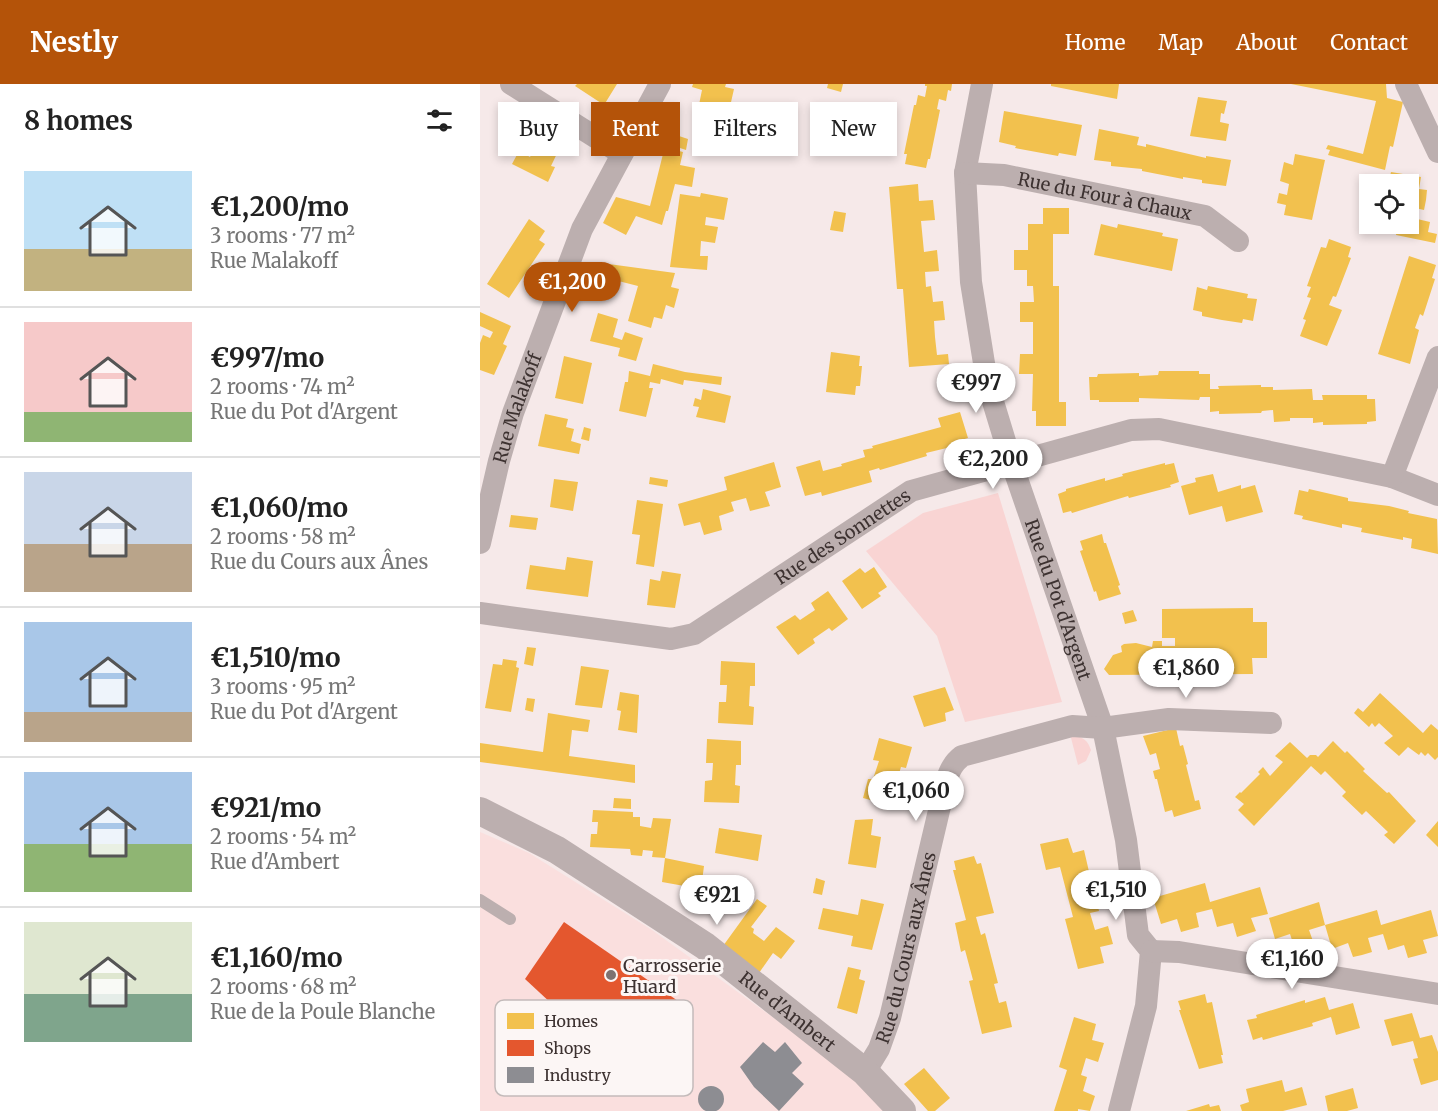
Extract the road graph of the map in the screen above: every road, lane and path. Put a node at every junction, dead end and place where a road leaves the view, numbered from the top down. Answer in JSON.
{"nodes":[{"id":1,"x":512,"y":84,"type":"edge"},
{"id":2,"x":660,"y":84,"type":"edge"},
{"id":3,"x":982,"y":84,"type":"edge"},
{"id":4,"x":1406,"y":84,"type":"edge"},
{"id":5,"x":650,"y":102,"type":"edge"},
{"id":6,"x":591,"y":134,"type":"edge"},
{"id":7,"x":1438,"y":152,"type":"edge"},
{"id":8,"x":621,"y":156,"type":"edge"},
{"id":9,"x":965,"y":173,"type":"junction"},
{"id":10,"x":1238,"y":241,"type":"dead end"},
{"id":11,"x":1438,"y":357,"type":"edge"},
{"id":12,"x":1012,"y":464,"type":"junction"},
{"id":13,"x":1392,"y":477,"type":"junction"},
{"id":14,"x":1438,"y":495,"type":"edge"},
{"id":15,"x":480,"y":543,"type":"edge"},
{"id":16,"x":480,"y":614,"type":"edge"},
{"id":17,"x":1271,"y":723,"type":"dead end"},
{"id":18,"x":1103,"y":728,"type":"junction"},
{"id":19,"x":484,"y":816,"type":"edge"},
{"id":20,"x":480,"y":900,"type":"edge"},
{"id":21,"x":510,"y":919,"type":"dead end"},
{"id":22,"x":1151,"y":951,"type":"junction"},
{"id":23,"x":1438,"y":994,"type":"edge"},
{"id":24,"x":865,"y":1072,"type":"junction"},
{"id":25,"x":902,"y":1111,"type":"edge"},
{"id":26,"x":1119,"y":1111,"type":"edge"}],
"edges":[{"from":1,"to":6,"type":"street"},
{"from":2,"to":5,"type":"street","name":"Rue Malakoff"},
{"from":3,"to":9,"type":"street","name":"Rue du Pot d'Argent"},
{"from":4,"to":7,"type":"street"},
{"from":8,"to":15,"type":"street","name":"Rue Malakoff"},
{"from":9,"to":10,"type":"street","name":"Rue du Four à Chaux"},
{"from":9,"to":12,"type":"street","name":"Rue du Pot d'Argent"},
{"from":11,"to":13,"type":"street"},
{"from":12,"to":13,"type":"street","name":"Rue des Sonnettes"},
{"from":12,"to":16,"type":"street","name":"Rue des Sonnettes"},
{"from":12,"to":18,"type":"street","name":"Rue du Pot d'Argent"},
{"from":13,"to":14,"type":"street","name":"Rue des Sonnettes"},
{"from":17,"to":18,"type":"street"},
{"from":18,"to":22,"type":"street","name":"Rue du Pot d'Argent"},
{"from":18,"to":24,"type":"street","name":"Rue du Cours aux Ânes"},
{"from":19,"to":24,"type":"street","name":"Rue d'Ambert"},
{"from":20,"to":21,"type":"lane"},
{"from":22,"to":23,"type":"street"},
{"from":22,"to":26,"type":"street"},
{"from":24,"to":25,"type":"street","name":"Rue d'Ambert"}]}
